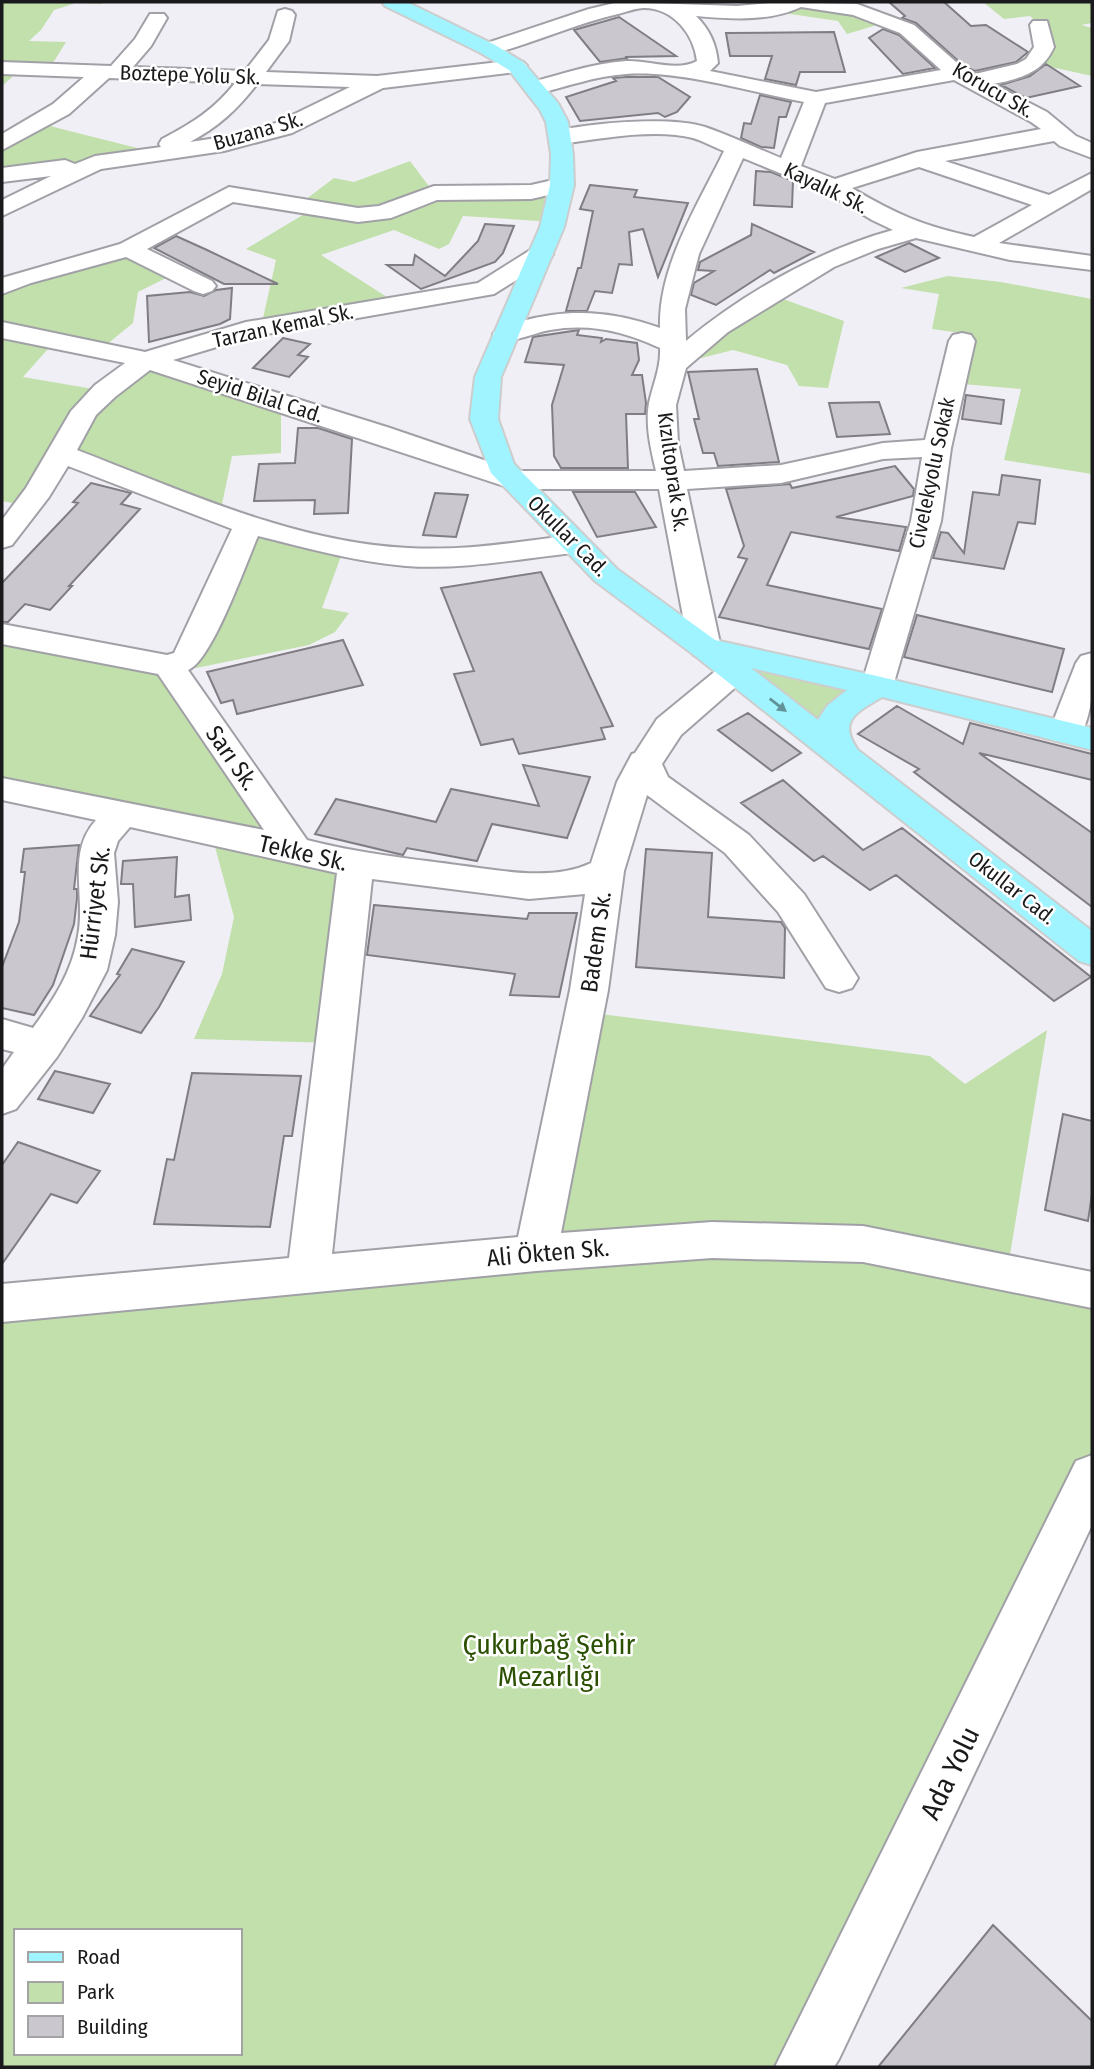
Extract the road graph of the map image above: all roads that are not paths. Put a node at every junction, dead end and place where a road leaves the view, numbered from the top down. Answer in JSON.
{"nodes":[{"id":1,"x":392,"y":2,"type":"edge"},
{"id":2,"x":645,"y":2,"type":"edge"},
{"id":3,"x":795,"y":2,"type":"edge"},
{"id":4,"x":806,"y":2,"type":"edge"},
{"id":5,"x":866,"y":6,"type":"edge"},
{"id":6,"x":674,"y":9,"type":"junction"},
{"id":7,"x":285,"y":15,"type":"dead end"},
{"id":8,"x":157,"y":18,"type":"dead end"},
{"id":9,"x":1040,"y":26,"type":"dead end"},
{"id":10,"x":488,"y":49,"type":"junction"},
{"id":11,"x":516,"y":66,"type":"junction"},
{"id":12,"x":2,"y":68,"type":"edge"},
{"id":13,"x":683,"y":72,"type":"junction"},
{"id":14,"x":109,"y":73,"type":"junction"},
{"id":15,"x":250,"y":77,"type":"junction"},
{"id":16,"x":964,"y":77,"type":"junction"},
{"id":17,"x":378,"y":82,"type":"junction"},
{"id":18,"x":536,"y":88,"type":"junction"},
{"id":19,"x":816,"y":98,"type":"junction"},
{"id":20,"x":727,"y":100,"type":"junction"},
{"id":21,"x":697,"y":132,"type":"junction"},
{"id":22,"x":1061,"y":133,"type":"junction"},
{"id":23,"x":560,"y":137,"type":"junction"},
{"id":24,"x":2,"y":143,"type":"edge"},
{"id":25,"x":737,"y":147,"type":"junction"},
{"id":26,"x":1092,"y":151,"type":"edge"},
{"id":27,"x":134,"y":157,"type":"junction"},
{"id":28,"x":917,"y":159,"type":"junction"},
{"id":29,"x":95,"y":163,"type":"junction"},
{"id":30,"x":788,"y":169,"type":"junction"},
{"id":31,"x":2,"y":175,"type":"edge"},
{"id":32,"x":1092,"y":180,"type":"edge"},
{"id":33,"x":562,"y":185,"type":"junction"},
{"id":34,"x":834,"y":187,"type":"junction"},
{"id":35,"x":1053,"y":204,"type":"junction"},
{"id":36,"x":2,"y":209,"type":"edge"},
{"id":37,"x":916,"y":231,"type":"junction"},
{"id":38,"x":977,"y":246,"type":"junction"},
{"id":39,"x":129,"y":249,"type":"junction"},
{"id":40,"x":541,"y":254,"type":"junction"},
{"id":41,"x":1092,"y":263,"type":"edge"},
{"id":42,"x":203,"y":286,"type":"dead end"},
{"id":43,"x":2,"y":287,"type":"edge"},
{"id":44,"x":2,"y":330,"type":"edge"},
{"id":45,"x":506,"y":334,"type":"junction"},
{"id":46,"x":962,"y":341,"type":"dead end"},
{"id":47,"x":674,"y":354,"type":"junction"},
{"id":48,"x":146,"y":360,"type":"junction"},
{"id":49,"x":937,"y":448,"type":"junction"},
{"id":50,"x":62,"y":454,"type":"junction"},
{"id":51,"x":513,"y":480,"type":"junction"},
{"id":52,"x":671,"y":480,"type":"junction"},
{"id":53,"x":14,"y":503,"type":"edge"},
{"id":54,"x":248,"y":525,"type":"junction"},
{"id":55,"x":2,"y":539,"type":"edge"},
{"id":56,"x":573,"y":544,"type":"junction"},
{"id":57,"x":2,"y":634,"type":"edge"},
{"id":58,"x":705,"y":648,"type":"junction"},
{"id":59,"x":1092,"y":663,"type":"edge"},
{"id":60,"x":169,"y":666,"type":"junction"},
{"id":61,"x":735,"y":671,"type":"junction"},
{"id":62,"x":877,"y":686,"type":"junction"},
{"id":63,"x":1079,"y":735,"type":"edge"},
{"id":64,"x":845,"y":757,"type":"junction"},
{"id":65,"x":644,"y":762,"type":"junction"},
{"id":66,"x":2,"y":789,"type":"edge"},
{"id":67,"x":122,"y":814,"type":"junction"},
{"id":68,"x":295,"y":849,"type":"junction"},
{"id":69,"x":356,"y":865,"type":"junction"},
{"id":70,"x":606,"y":871,"type":"junction"},
{"id":71,"x":1092,"y":951,"type":"edge"},
{"id":72,"x":839,"y":978,"type":"dead end"},
{"id":73,"x":2,"y":1034,"type":"edge"},
{"id":74,"x":43,"y":1046,"type":"junction"},
{"id":75,"x":2,"y":1098,"type":"edge"},
{"id":76,"x":536,"y":1253,"type":"junction"},
{"id":77,"x":308,"y":1275,"type":"junction"},
{"id":78,"x":1092,"y":1290,"type":"edge"},
{"id":79,"x":2,"y":1303,"type":"edge"},
{"id":80,"x":1092,"y":1476,"type":"edge"},
{"id":81,"x":803,"y":2067,"type":"edge"}],
"edges":[{"from":1,"to":10,"type":"main road","name":"Okullar Cad."},
{"from":2,"to":6,"type":"street"},
{"from":2,"to":10,"type":"street"},
{"from":3,"to":6,"type":"street"},
{"from":4,"to":5,"type":"street","name":"Korucu Sk."},
{"from":5,"to":16,"type":"street","name":"Korucu Sk."},
{"from":6,"to":13,"type":"street"},
{"from":7,"to":15,"type":"street"},
{"from":8,"to":14,"type":"street"},
{"from":9,"to":16,"type":"street"},
{"from":10,"to":11,"type":"main road","name":"Okullar Cad."},
{"from":11,"to":17,"type":"street","name":"Buzana Sk."},
{"from":11,"to":18,"type":"main road","name":"Okullar Cad."},
{"from":12,"to":14,"type":"street","name":"Boztepe Yolu Sk."},
{"from":13,"to":18,"type":"street"},
{"from":13,"to":20,"type":"street"},
{"from":14,"to":15,"type":"street","name":"Boztepe Yolu Sk."},
{"from":14,"to":24,"type":"street"},
{"from":15,"to":17,"type":"street","name":"Boztepe Yolu Sk."},
{"from":15,"to":27,"type":"street"},
{"from":16,"to":19,"type":"street"},
{"from":16,"to":22,"type":"street","name":"Korucu Sk."},
{"from":17,"to":27,"type":"street","name":"Buzana Sk."},
{"from":18,"to":23,"type":"main road","name":"Okullar Cad."},
{"from":19,"to":20,"type":"street"},
{"from":19,"to":30,"type":"street"},
{"from":20,"to":21,"type":"street"},
{"from":21,"to":23,"type":"street","name":"Kayalık Sk."},
{"from":21,"to":25,"type":"street","name":"Kayalık Sk."},
{"from":22,"to":26,"type":"street","name":"Korucu Sk."},
{"from":22,"to":28,"type":"street"},
{"from":23,"to":33,"type":"main road","name":"Okullar Cad."},
{"from":25,"to":30,"type":"street","name":"Kayalık Sk."},
{"from":25,"to":47,"type":"street"},
{"from":27,"to":29,"type":"street","name":"Buzana Sk."},
{"from":28,"to":34,"type":"street"},
{"from":28,"to":35,"type":"street"},
{"from":29,"to":31,"type":"street"},
{"from":29,"to":36,"type":"street","name":"Buzana Sk."},
{"from":30,"to":34,"type":"street","name":"Kayalık Sk."},
{"from":32,"to":35,"type":"street"},
{"from":33,"to":39,"type":"street"},
{"from":33,"to":40,"type":"main road","name":"Okullar Cad."},
{"from":34,"to":37,"type":"street","name":"Kayalık Sk."},
{"from":35,"to":38,"type":"street"},
{"from":37,"to":38,"type":"street","name":"Kayalık Sk."},
{"from":37,"to":47,"type":"street"},
{"from":38,"to":41,"type":"street","name":"Kayalık Sk."},
{"from":39,"to":42,"type":"street"},
{"from":39,"to":43,"type":"street"},
{"from":40,"to":45,"type":"main road","name":"Okullar Cad."},
{"from":40,"to":48,"type":"street","name":"Tarzan Kemal Sk."},
{"from":44,"to":48,"type":"street","name":"Seyid Bilal Cad."},
{"from":45,"to":47,"type":"street"},
{"from":45,"to":51,"type":"main road","name":"Okullar Cad."},
{"from":46,"to":49,"type":"street","name":"Civelekyolu Sokak"},
{"from":47,"to":52,"type":"street","name":"Kızıltoprak Sk."},
{"from":48,"to":50,"type":"street","name":"Tarzan Kemal Sk."},
{"from":48,"to":51,"type":"street","name":"Seyid Bilal Cad."},
{"from":49,"to":52,"type":"street"},
{"from":49,"to":62,"type":"street","name":"Civelekyolu Sokak"},
{"from":50,"to":53,"type":"street","name":"Tarzan Kemal Sk."},
{"from":50,"to":54,"type":"street"},
{"from":51,"to":52,"type":"street"},
{"from":51,"to":56,"type":"main road","name":"Okullar Cad."},
{"from":52,"to":58,"type":"street","name":"Kızıltoprak Sk."},
{"from":53,"to":55,"type":"street","name":"Tarzan Kemal Sk."},
{"from":54,"to":56,"type":"street"},
{"from":54,"to":60,"type":"street"},
{"from":56,"to":58,"type":"main road","name":"Okullar Cad."},
{"from":57,"to":60,"type":"street"},
{"from":58,"to":61,"type":"main road","name":"Okullar Cad."},
{"from":58,"to":62,"type":"main road"},
{"from":59,"to":63,"type":"street"},
{"from":60,"to":68,"type":"street","name":"Sarı Sk."},
{"from":61,"to":64,"type":"main road","name":"Okullar Cad.","one_way":true},
{"from":61,"to":65,"type":"street","name":"Badem Sk."},
{"from":62,"to":63,"type":"main road"},
{"from":62,"to":64,"type":"main road"},
{"from":64,"to":71,"type":"main road","name":"Okullar Cad."},
{"from":65,"to":70,"type":"street","name":"Badem Sk."},
{"from":65,"to":72,"type":"street"},
{"from":66,"to":67,"type":"street","name":"Tekke Sk."},
{"from":67,"to":68,"type":"street","name":"Tekke Sk."},
{"from":67,"to":74,"type":"street","name":"Hürriyet Sk."},
{"from":68,"to":69,"type":"street","name":"Tekke Sk."},
{"from":69,"to":70,"type":"street","name":"Tekke Sk."},
{"from":69,"to":77,"type":"street"},
{"from":70,"to":76,"type":"street","name":"Badem Sk."},
{"from":73,"to":74,"type":"street"},
{"from":74,"to":75,"type":"street","name":"Hürriyet Sk."},
{"from":76,"to":77,"type":"street","name":"Ali Ökten Sk."},
{"from":76,"to":78,"type":"street","name":"Ali Ökten Sk."},
{"from":77,"to":79,"type":"street","name":"Ali Ökten Sk."},
{"from":80,"to":81,"type":"street","name":"Ada Yolu"}]}
